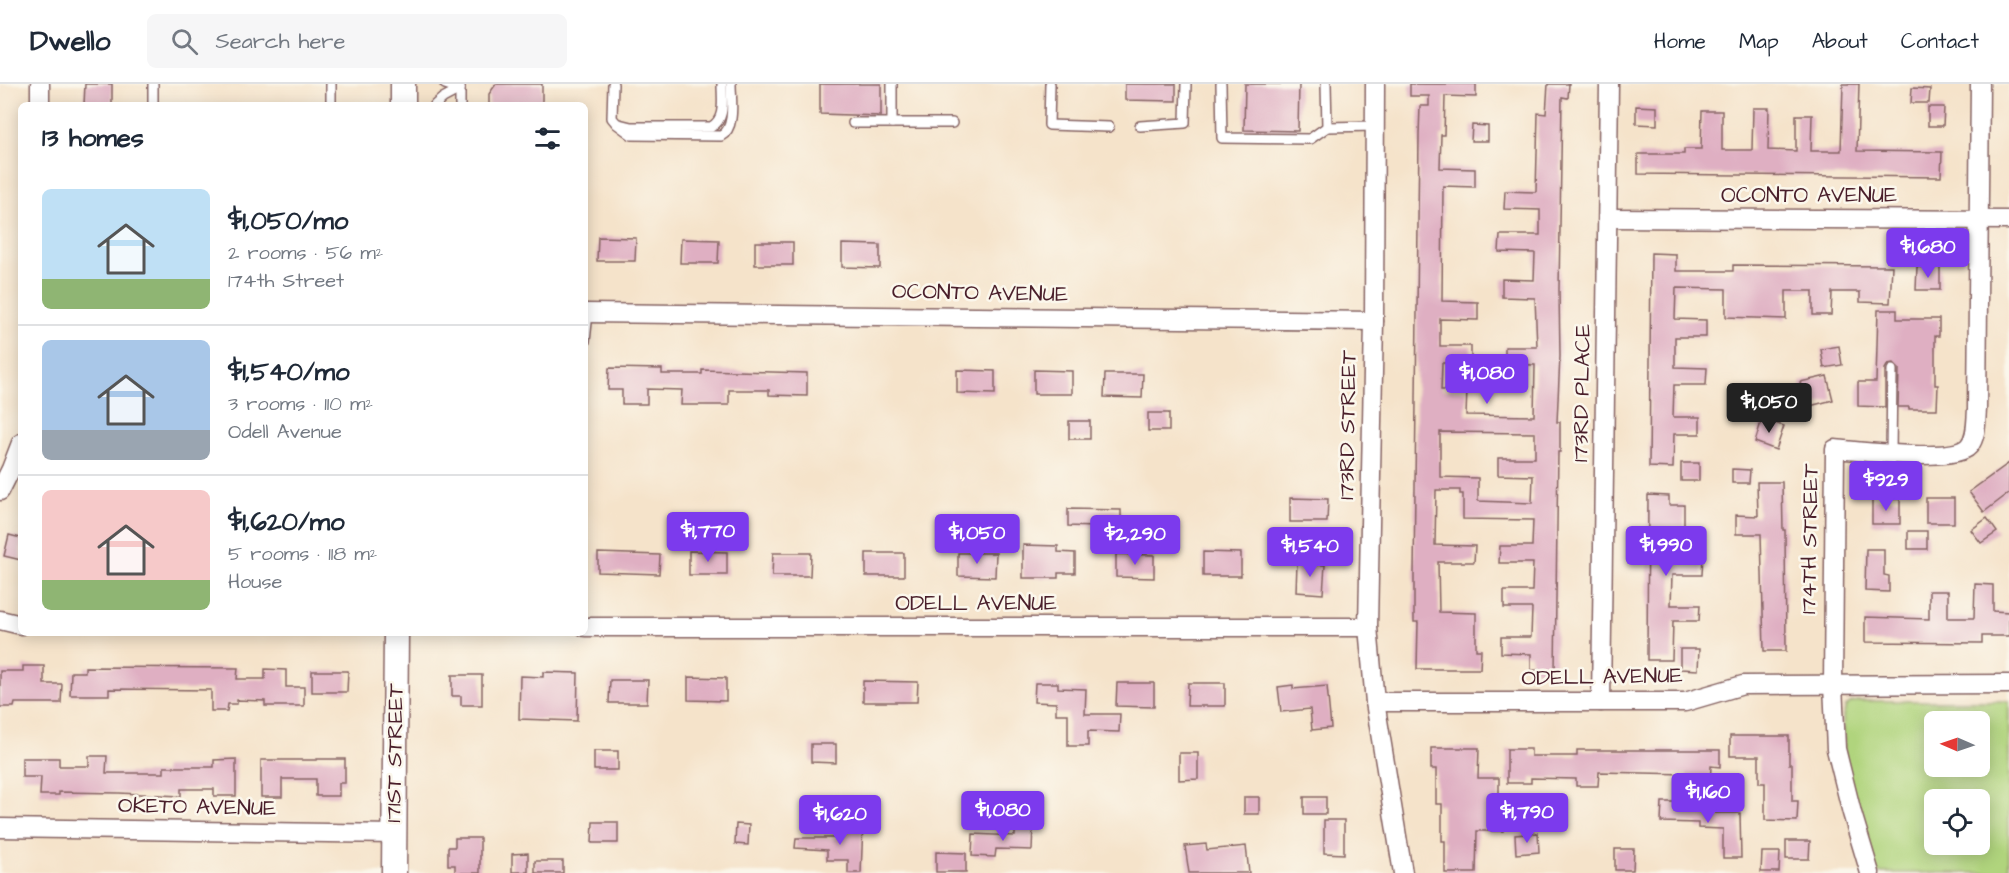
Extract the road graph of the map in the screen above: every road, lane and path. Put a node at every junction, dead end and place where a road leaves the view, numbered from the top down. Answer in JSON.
{"nodes":[{"id":1,"x":40,"y":84,"type":"edge"},
{"id":2,"x":153,"y":84,"type":"edge"},
{"id":3,"x":331,"y":84,"type":"edge"},
{"id":4,"x":403,"y":84,"type":"edge"},
{"id":5,"x":445,"y":84,"type":"edge"},
{"id":6,"x":613,"y":84,"type":"edge"},
{"id":7,"x":722,"y":84,"type":"edge"},
{"id":8,"x":731,"y":84,"type":"edge"},
{"id":9,"x":891,"y":84,"type":"edge"},
{"id":10,"x":1050,"y":84,"type":"edge"},
{"id":11,"x":1186,"y":84,"type":"edge"},
{"id":12,"x":1221,"y":84,"type":"edge"},
{"id":13,"x":1326,"y":84,"type":"edge"},
{"id":14,"x":1375,"y":84,"type":"edge"},
{"id":15,"x":1609,"y":84,"type":"edge"},
{"id":16,"x":1980,"y":84,"type":"edge"},
{"id":17,"x":460,"y":86,"type":"edge"},
{"id":18,"x":40,"y":102,"type":"edge"},
{"id":19,"x":153,"y":102,"type":"edge"},
{"id":20,"x":331,"y":102,"type":"edge"},
{"id":21,"x":403,"y":102,"type":"edge"},
{"id":22,"x":438,"y":102,"type":"edge"},
{"id":23,"x":460,"y":102,"type":"edge"},
{"id":24,"x":853,"y":123,"type":"dead end"},
{"id":25,"x":892,"y":123,"type":"junction"},
{"id":26,"x":952,"y":123,"type":"dead end"},
{"id":27,"x":617,"y":124,"type":"junction"},
{"id":28,"x":1140,"y":126,"type":"dead end"},
{"id":29,"x":1375,"y":126,"type":"junction"},
{"id":30,"x":1108,"y":127,"type":"dead end"},
{"id":31,"x":1327,"y":127,"type":"junction"},
{"id":32,"x":1608,"y":218,"type":"junction"},
{"id":33,"x":1980,"y":220,"type":"junction"},
{"id":34,"x":2009,"y":220,"type":"edge"},
{"id":35,"x":588,"y":313,"type":"edge"},
{"id":36,"x":1374,"y":321,"type":"junction"},
{"id":37,"x":1893,"y":370,"type":"dead end"},
{"id":38,"x":18,"y":451,"type":"edge"},
{"id":39,"x":1892,"y":454,"type":"junction"},
{"id":40,"x":0,"y":490,"type":"edge"},
{"id":41,"x":0,"y":620,"type":"edge"},
{"id":42,"x":18,"y":624,"type":"edge"},
{"id":43,"x":588,"y":627,"type":"edge"},
{"id":44,"x":1368,"y":627,"type":"junction"},
{"id":45,"x":396,"y":636,"type":"edge"},
{"id":46,"x":2009,"y":684,"type":"edge"},
{"id":47,"x":1833,"y":686,"type":"junction"},
{"id":48,"x":1375,"y":702,"type":"junction"},
{"id":49,"x":1601,"y":702,"type":"junction"},
{"id":50,"x":0,"y":828,"type":"edge"},
{"id":51,"x":394,"y":834,"type":"junction"},
{"id":52,"x":393,"y":873,"type":"edge"},
{"id":53,"x":1403,"y":873,"type":"edge"},
{"id":54,"x":1870,"y":873,"type":"edge"}],
"edges":[{"from":1,"to":18,"type":"street"},
{"from":2,"to":19,"type":"lane"},
{"from":3,"to":20,"type":"lane"},
{"from":4,"to":21,"type":"street"},
{"from":5,"to":17,"type":"lane"},
{"from":6,"to":27,"type":"lane"},
{"from":7,"to":27,"type":"lane"},
{"from":8,"to":27,"type":"lane"},
{"from":9,"to":25,"type":"lane"},
{"from":10,"to":30,"type":"lane"},
{"from":11,"to":28,"type":"lane"},
{"from":12,"to":31,"type":"lane"},
{"from":13,"to":31,"type":"lane"},
{"from":14,"to":29,"type":"street","name":"173RD STREET"},
{"from":15,"to":32,"type":"street","name":"173RD PLACE"},
{"from":16,"to":33,"type":"street","name":"174TH STREET"},
{"from":17,"to":22,"type":"lane"},
{"from":17,"to":23,"type":"lane"},
{"from":24,"to":25,"type":"lane"},
{"from":25,"to":26,"type":"lane"},
{"from":29,"to":31,"type":"lane"},
{"from":29,"to":36,"type":"street","name":"173RD STREET"},
{"from":32,"to":33,"type":"street","name":"OCONTO AVENUE"},
{"from":32,"to":49,"type":"street","name":"173RD PLACE"},
{"from":33,"to":34,"type":"street","name":"OCONTO AVENUE"},
{"from":33,"to":39,"type":"street","name":"174TH STREET"},
{"from":35,"to":36,"type":"street","name":"OCONTO AVENUE"},
{"from":36,"to":44,"type":"street","name":"173RD STREET"},
{"from":37,"to":39,"type":"lane"},
{"from":38,"to":40,"type":"street"},
{"from":39,"to":47,"type":"street","name":"174TH STREET"},
{"from":41,"to":42,"type":"street"},
{"from":43,"to":44,"type":"street","name":"ODELL AVENUE"},
{"from":44,"to":48,"type":"street","name":"173RD STREET"},
{"from":45,"to":51,"type":"street","name":"171ST STREET"},
{"from":46,"to":47,"type":"street","name":"ODELL AVENUE"},
{"from":47,"to":49,"type":"street","name":"ODELL AVENUE"},
{"from":47,"to":54,"type":"street","name":"174TH STREET"},
{"from":48,"to":49,"type":"street","name":"ODELL AVENUE"},
{"from":48,"to":53,"type":"street","name":"173RD STREET"},
{"from":50,"to":51,"type":"street","name":"OKETO AVENUE"},
{"from":51,"to":52,"type":"street","name":"171ST STREET"}]}
